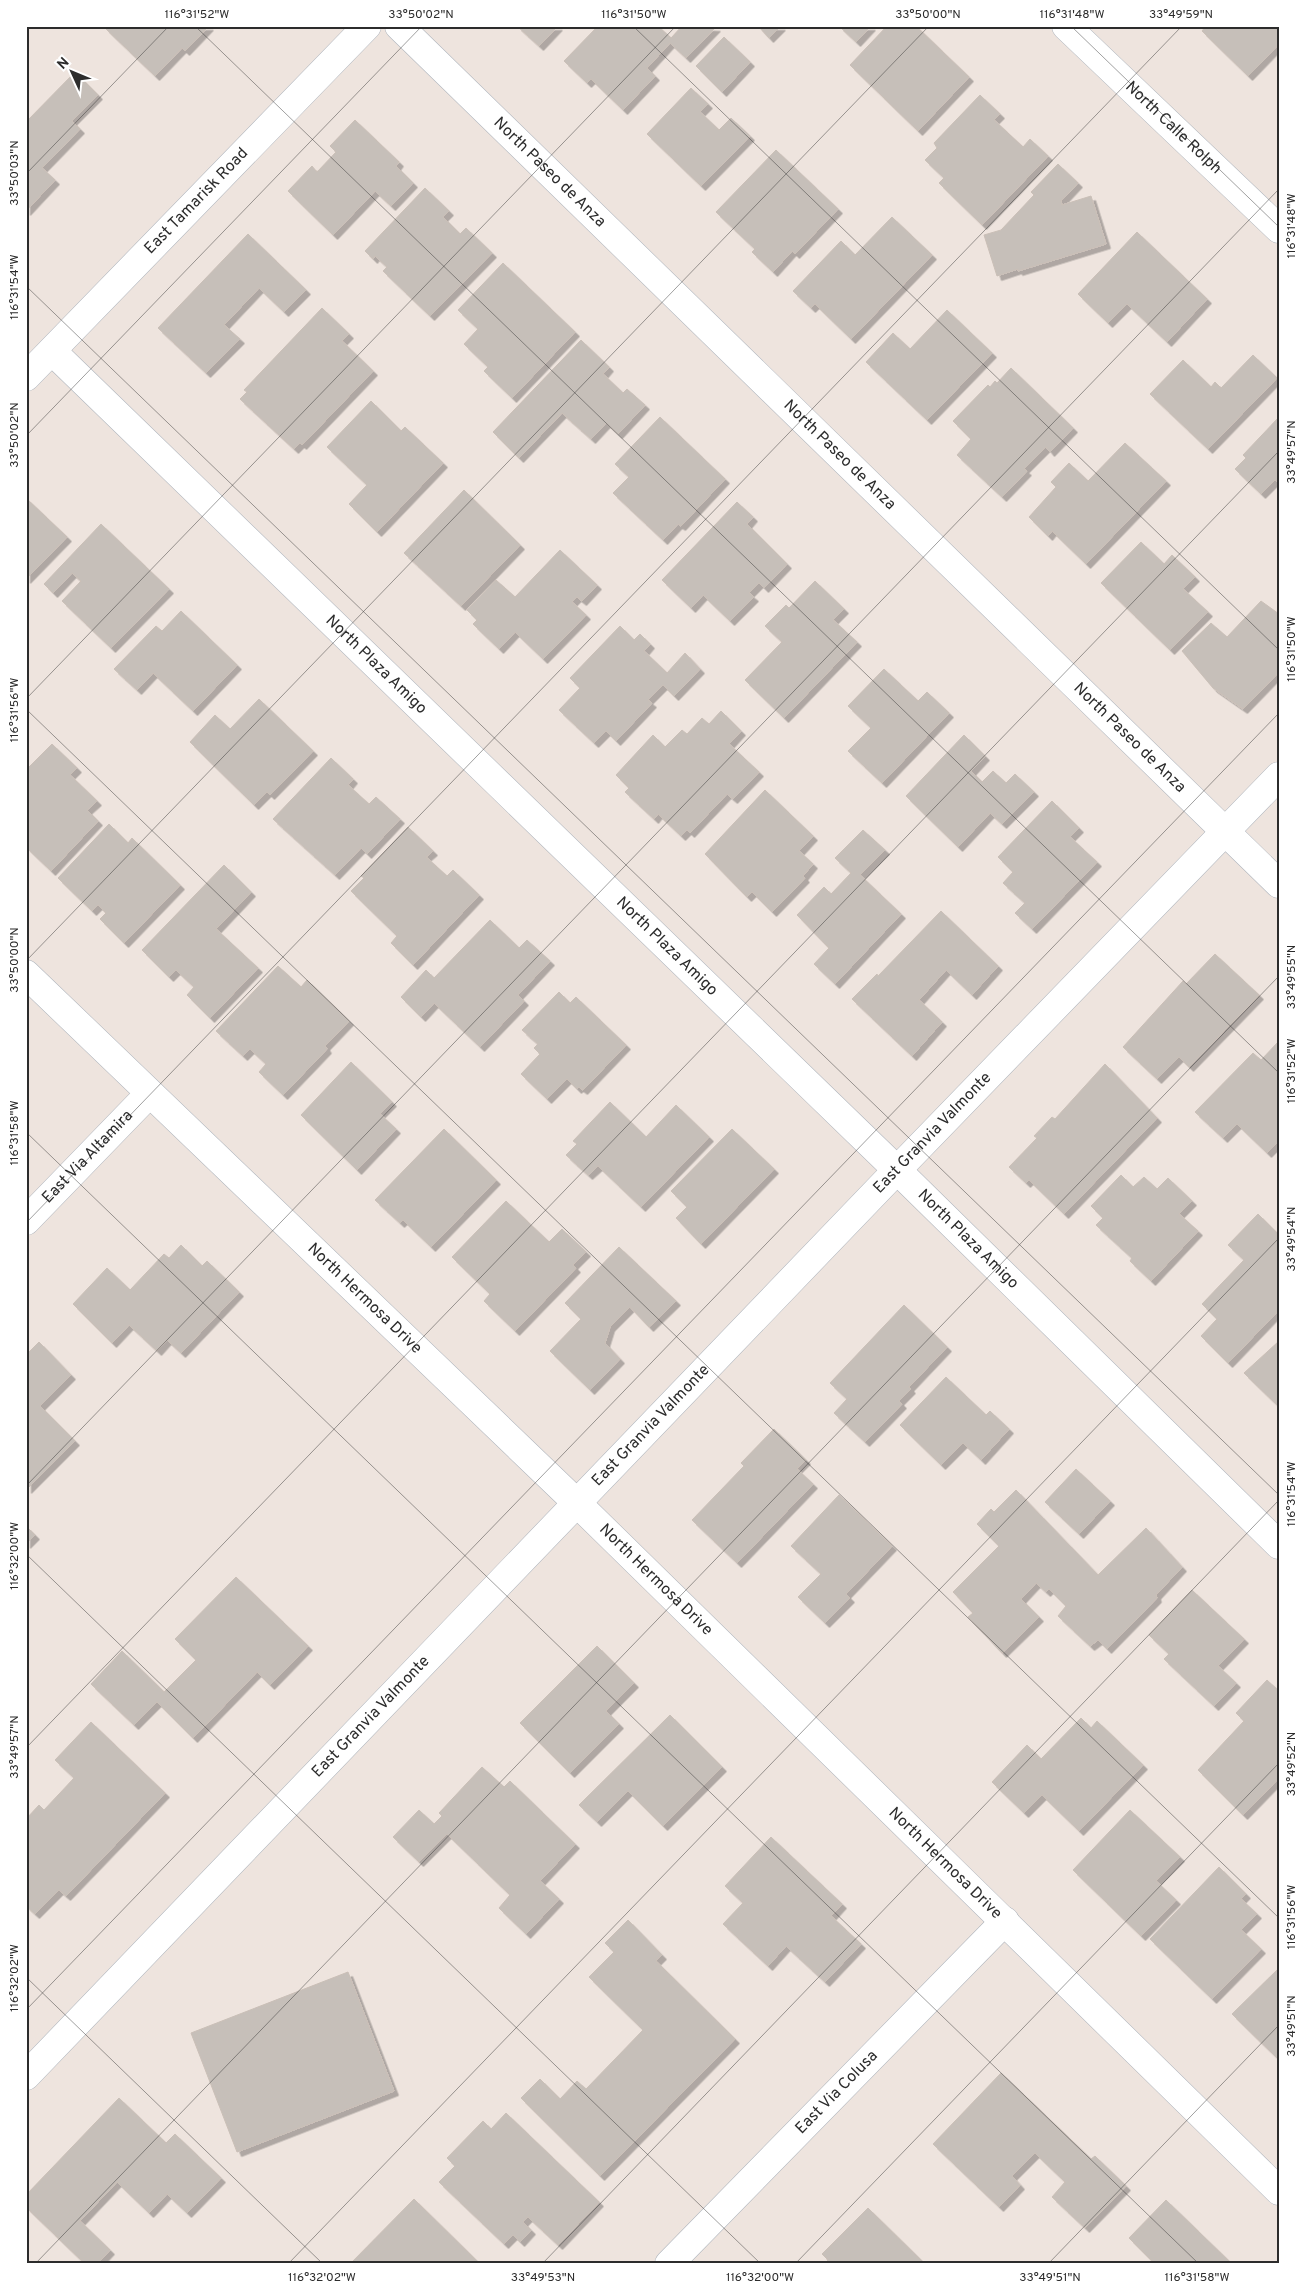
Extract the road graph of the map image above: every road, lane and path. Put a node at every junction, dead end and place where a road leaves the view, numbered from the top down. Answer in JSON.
{"nodes":[{"id":1,"x":368,"y":26,"type":"edge"},
{"id":2,"x":399,"y":26,"type":"edge"},
{"id":3,"x":1066,"y":26,"type":"edge"},
{"id":4,"x":1279,"y":229,"type":"edge"},
{"id":5,"x":52,"y":351,"type":"junction"},
{"id":6,"x":26,"y":377,"type":"edge"},
{"id":7,"x":1279,"y":776,"type":"edge"},
{"id":8,"x":1224,"y":832,"type":"junction"},
{"id":9,"x":1279,"y":884,"type":"edge"},
{"id":10,"x":26,"y":974,"type":"edge"},
{"id":11,"x":149,"y":1094,"type":"junction"},
{"id":12,"x":897,"y":1170,"type":"junction"},
{"id":13,"x":26,"y":1221,"type":"edge"},
{"id":14,"x":578,"y":1504,"type":"junction"},
{"id":15,"x":1279,"y":1544,"type":"edge"},
{"id":16,"x":1005,"y":1921,"type":"junction"},
{"id":17,"x":26,"y":2076,"type":"edge"},
{"id":18,"x":1279,"y":2191,"type":"edge"},
{"id":19,"x":669,"y":2264,"type":"edge"}],
"edges":[{"from":1,"to":5,"type":"street","name":"East Tamarisk Road"},
{"from":2,"to":8,"type":"street","name":"North Paseo de Anza"},
{"from":3,"to":4,"type":"street","name":"North Calle Rolph"},
{"from":5,"to":6,"type":"street","name":"East Tamarisk Road"},
{"from":5,"to":12,"type":"street","name":"North Plaza Amigo"},
{"from":7,"to":8,"type":"street","name":"East Granvia Valmonte"},
{"from":8,"to":9,"type":"street","name":"North Paseo de Anza"},
{"from":8,"to":12,"type":"street","name":"East Granvia Valmonte"},
{"from":10,"to":11,"type":"street","name":"North Hermosa Drive"},
{"from":11,"to":13,"type":"street","name":"East Via Altamira"},
{"from":11,"to":14,"type":"street","name":"North Hermosa Drive"},
{"from":12,"to":14,"type":"street","name":"East Granvia Valmonte"},
{"from":12,"to":15,"type":"street","name":"North Plaza Amigo"},
{"from":14,"to":16,"type":"street","name":"North Hermosa Drive"},
{"from":14,"to":17,"type":"street","name":"East Granvia Valmonte"},
{"from":16,"to":18,"type":"street","name":"North Hermosa Drive"},
{"from":16,"to":19,"type":"street","name":"East Via Colusa"}]}
